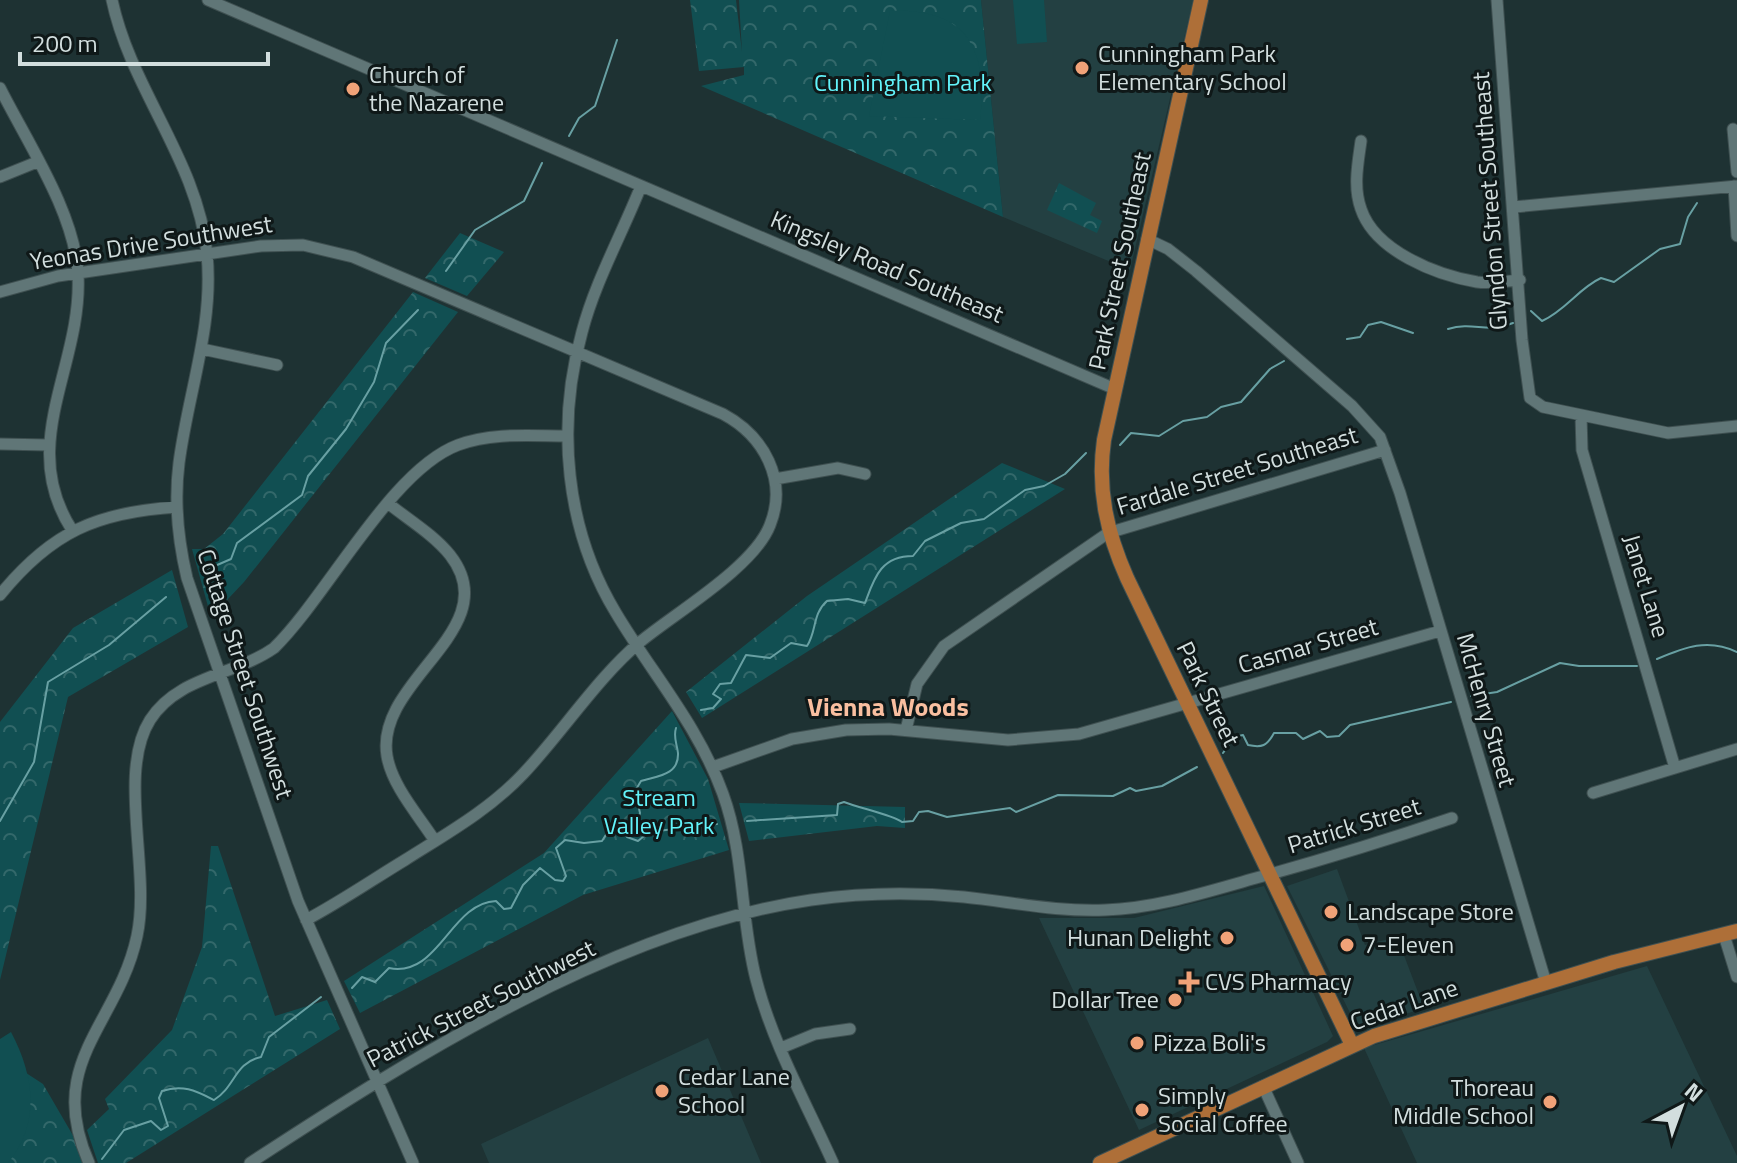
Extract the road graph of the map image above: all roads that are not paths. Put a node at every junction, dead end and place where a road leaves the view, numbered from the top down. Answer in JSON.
{"nodes":[{"id":1,"x":112,"y":0,"type":"edge"},
{"id":2,"x":208,"y":0,"type":"edge"},
{"id":3,"x":1201,"y":0,"type":"edge"},
{"id":4,"x":1497,"y":0,"type":"edge"},
{"id":5,"x":0,"y":88,"type":"edge"},
{"id":6,"x":1733,"y":129,"type":"dead end"},
{"id":7,"x":1361,"y":141,"type":"dead end"},
{"id":8,"x":37,"y":162,"type":"junction"},
{"id":9,"x":1737,"y":172,"type":"edge"},
{"id":10,"x":0,"y":177,"type":"edge"},
{"id":11,"x":641,"y":186,"type":"junction"},
{"id":12,"x":1736,"y":186,"type":"edge"},
{"id":13,"x":1514,"y":207,"type":"junction"},
{"id":14,"x":1737,"y":236,"type":"edge"},
{"id":15,"x":1147,"y":239,"type":"junction"},
{"id":16,"x":207,"y":254,"type":"junction"},
{"id":17,"x":78,"y":273,"type":"junction"},
{"id":18,"x":1520,"y":280,"type":"junction"},
{"id":19,"x":0,"y":292,"type":"edge"},
{"id":20,"x":202,"y":349,"type":"junction"},
{"id":21,"x":577,"y":352,"type":"junction"},
{"id":22,"x":277,"y":365,"type":"dead end"},
{"id":23,"x":1115,"y":389,"type":"junction"},
{"id":24,"x":1581,"y":416,"type":"junction"},
{"id":25,"x":1737,"y":426,"type":"edge"},
{"id":26,"x":567,"y":436,"type":"junction"},
{"id":27,"x":0,"y":444,"type":"edge"},
{"id":28,"x":48,"y":445,"type":"junction"},
{"id":29,"x":1385,"y":450,"type":"junction"},
{"id":30,"x":865,"y":474,"type":"dead end"},
{"id":31,"x":775,"y":479,"type":"junction"},
{"id":32,"x":389,"y":504,"type":"junction"},
{"id":33,"x":177,"y":507,"type":"junction"},
{"id":34,"x":72,"y":530,"type":"junction"},
{"id":35,"x":1108,"y":533,"type":"junction"},
{"id":36,"x":0,"y":595,"type":"edge"},
{"id":37,"x":1440,"y":631,"type":"junction"},
{"id":38,"x":637,"y":645,"type":"junction"},
{"id":39,"x":219,"y":674,"type":"junction"},
{"id":40,"x":1188,"y":704,"type":"junction"},
{"id":41,"x":906,"y":730,"type":"junction"},
{"id":42,"x":1737,"y":749,"type":"edge"},
{"id":43,"x":713,"y":767,"type":"junction"},
{"id":44,"x":1675,"y":768,"type":"junction"},
{"id":45,"x":1593,"y":793,"type":"dead end"},
{"id":46,"x":1452,"y":818,"type":"dead end"},
{"id":47,"x":435,"y":841,"type":"junction"},
{"id":48,"x":1269,"y":874,"type":"junction"},
{"id":49,"x":746,"y":913,"type":"junction"},
{"id":50,"x":306,"y":920,"type":"junction"},
{"id":51,"x":1730,"y":933,"type":"edge"},
{"id":52,"x":1737,"y":977,"type":"edge"},
{"id":53,"x":1546,"y":983,"type":"junction"},
{"id":54,"x":850,"y":1029,"type":"dead end"},
{"id":55,"x":1352,"y":1045,"type":"junction"},
{"id":56,"x":781,"y":1048,"type":"junction"},
{"id":57,"x":377,"y":1080,"type":"junction"},
{"id":58,"x":1263,"y":1086,"type":"junction"},
{"id":59,"x":1104,"y":1162,"type":"edge"},
{"id":60,"x":89,"y":1163,"type":"edge"},
{"id":61,"x":250,"y":1163,"type":"edge"},
{"id":62,"x":413,"y":1163,"type":"edge"},
{"id":63,"x":833,"y":1163,"type":"edge"},
{"id":64,"x":1298,"y":1163,"type":"edge"}],
"edges":[{"from":1,"to":16,"type":"street","name":"Cottage Street Southwest"},
{"from":2,"to":11,"type":"street","name":"Kingsley Road Southeast"},
{"from":3,"to":15,"type":"main road","name":"Park Street Southeast"},
{"from":4,"to":13,"type":"street","name":"Glyndon Street Southeast"},
{"from":5,"to":8,"type":"street"},
{"from":6,"to":9,"type":"street"},
{"from":7,"to":18,"type":"street"},
{"from":8,"to":10,"type":"street"},
{"from":8,"to":17,"type":"street"},
{"from":11,"to":21,"type":"street"},
{"from":11,"to":23,"type":"street","name":"Kingsley Road Southeast"},
{"from":12,"to":13,"type":"street"},
{"from":12,"to":14,"type":"street"},
{"from":13,"to":18,"type":"street","name":"Glyndon Street Southeast"},
{"from":15,"to":23,"type":"main road","name":"Park Street Southeast"},
{"from":15,"to":29,"type":"street","name":"McHenry Street"},
{"from":16,"to":17,"type":"street","name":"Yeonas Drive Southwest"},
{"from":16,"to":20,"type":"street","name":"Cottage Street Southwest"},
{"from":16,"to":21,"type":"street","name":"Yeonas Drive Southwest"},
{"from":17,"to":19,"type":"street","name":"Yeonas Drive Southwest"},
{"from":17,"to":28,"type":"street"},
{"from":18,"to":24,"type":"street","name":"Glyndon Street Southeast"},
{"from":20,"to":22,"type":"street"},
{"from":20,"to":33,"type":"street","name":"Cottage Street Southwest"},
{"from":21,"to":26,"type":"street"},
{"from":21,"to":31,"type":"street","name":"Yeonas Drive Southwest"},
{"from":23,"to":35,"type":"main road","name":"Park Street Southeast"},
{"from":24,"to":25,"type":"street"},
{"from":24,"to":44,"type":"street","name":"Janet Lane"},
{"from":26,"to":32,"type":"street"},
{"from":26,"to":38,"type":"street"},
{"from":27,"to":28,"type":"street"},
{"from":28,"to":34,"type":"street"},
{"from":29,"to":35,"type":"street","name":"Fardale Street Southeast"},
{"from":29,"to":37,"type":"street","name":"McHenry Street"},
{"from":30,"to":31,"type":"street"},
{"from":31,"to":38,"type":"street"},
{"from":32,"to":39,"type":"street"},
{"from":32,"to":47,"type":"street"},
{"from":33,"to":34,"type":"street"},
{"from":33,"to":39,"type":"street","name":"Cottage Street Southwest"},
{"from":34,"to":36,"type":"street"},
{"from":35,"to":40,"type":"main road","name":"Park Street"},
{"from":35,"to":41,"type":"street","name":"Fardale Street Southeast"},
{"from":37,"to":40,"type":"street","name":"Casmar Street"},
{"from":37,"to":53,"type":"street","name":"McHenry Street"},
{"from":38,"to":43,"type":"street"},
{"from":38,"to":47,"type":"street"},
{"from":39,"to":50,"type":"street","name":"Cottage Street Southwest"},
{"from":39,"to":60,"type":"street"},
{"from":40,"to":41,"type":"street","name":"Casmar Street"},
{"from":40,"to":48,"type":"main road","name":"Park Street"},
{"from":41,"to":43,"type":"street","name":"Casmar Street"},
{"from":42,"to":44,"type":"street"},
{"from":43,"to":49,"type":"street"},
{"from":44,"to":45,"type":"street"},
{"from":46,"to":48,"type":"street","name":"Patrick Street"},
{"from":47,"to":50,"type":"street"},
{"from":48,"to":49,"type":"street","name":"Patrick Street"},
{"from":48,"to":55,"type":"main road"},
{"from":49,"to":56,"type":"street"},
{"from":49,"to":57,"type":"street","name":"Patrick Street Southwest"},
{"from":50,"to":57,"type":"street","name":"Cottage Street Southwest"},
{"from":51,"to":52,"type":"street"},
{"from":51,"to":53,"type":"main road","name":"Cedar Lane"},
{"from":53,"to":55,"type":"main road","name":"Cedar Lane"},
{"from":54,"to":56,"type":"street"},
{"from":55,"to":58,"type":"main road","name":"Cedar Lane"},
{"from":56,"to":63,"type":"street"},
{"from":57,"to":61,"type":"street","name":"Patrick Street Southwest"},
{"from":57,"to":62,"type":"street","name":"Cottage Street Southwest"},
{"from":58,"to":59,"type":"main road","name":"Cedar Lane"},
{"from":58,"to":64,"type":"street"}]}
